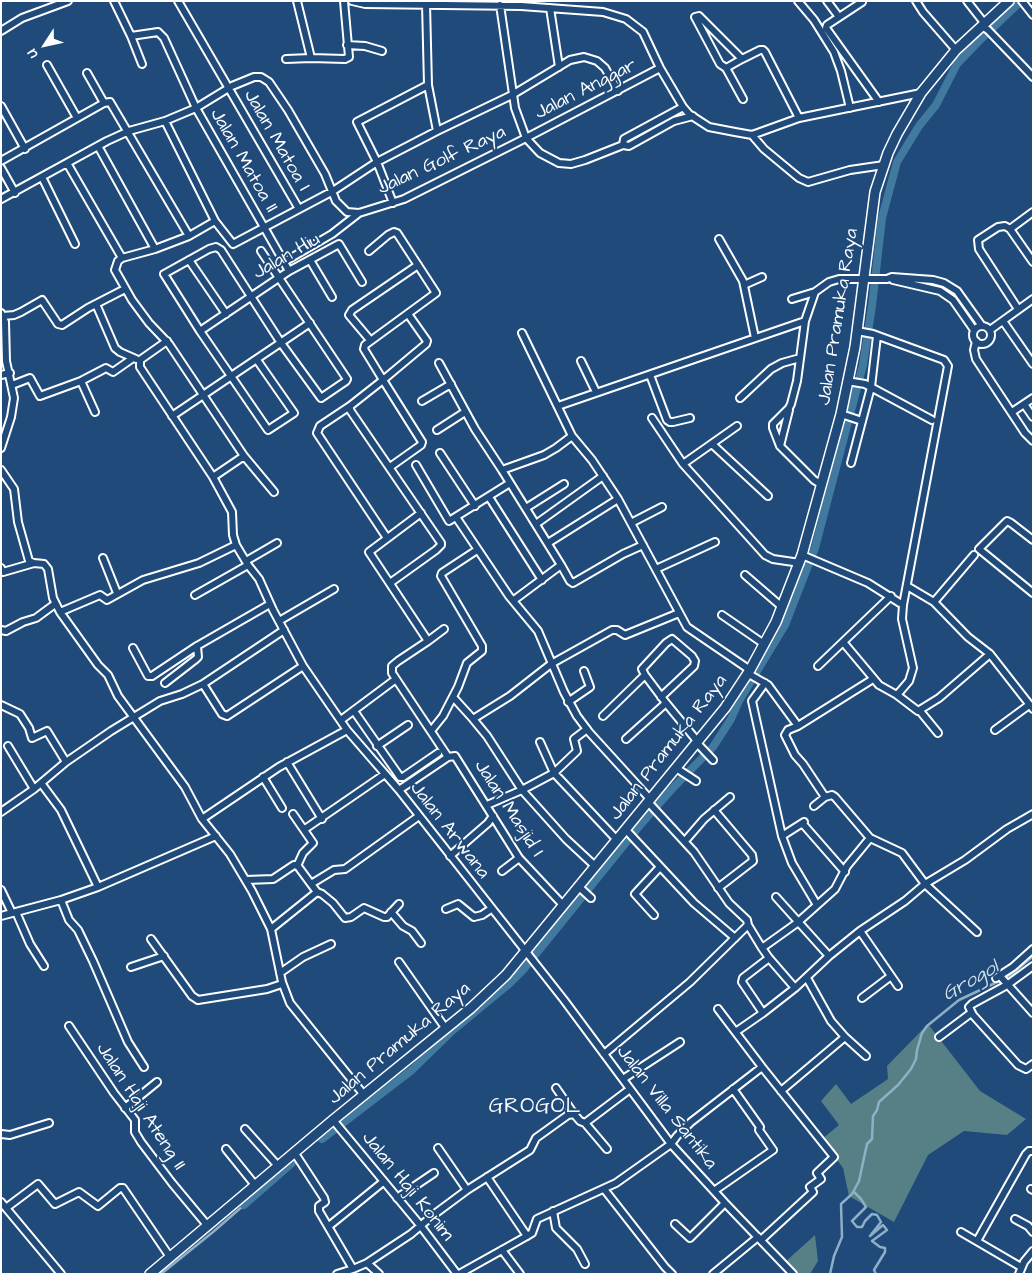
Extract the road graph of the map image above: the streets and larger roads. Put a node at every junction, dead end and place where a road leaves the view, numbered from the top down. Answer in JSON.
{"nodes":[{"id":1,"x":68,"y":1,"type":"edge"},
{"id":2,"x":114,"y":1,"type":"edge"},
{"id":3,"x":297,"y":1,"type":"edge"},
{"id":4,"x":344,"y":1,"type":"edge"},
{"id":5,"x":352,"y":1,"type":"edge"},
{"id":6,"x":547,"y":1,"type":"edge"},
{"id":7,"x":798,"y":1,"type":"edge"},
{"id":8,"x":827,"y":1,"type":"edge"},
{"id":9,"x":916,"y":1,"type":"edge"},
{"id":10,"x":967,"y":1,"type":"edge"},
{"id":11,"x":1009,"y":1,"type":"edge"},
{"id":12,"x":178,"y":2,"type":"edge"},
{"id":13,"x":862,"y":2,"type":"edge"},
{"id":14,"x":1023,"y":2,"type":"edge"},
{"id":15,"x":426,"y":4,"type":"junction"},
{"id":16,"x":500,"y":6,"type":"junction"},
{"id":17,"x":541,"y":8,"type":"junction"},
{"id":18,"x":550,"y":8,"type":"junction"},
{"id":19,"x":1033,"y":15,"type":"edge"},
{"id":20,"x":839,"y":17,"type":"junction"},
{"id":21,"x":986,"y":28,"type":"junction"},
{"id":22,"x":1,"y":31,"type":"edge"},
{"id":23,"x":131,"y":36,"type":"junction"},
{"id":24,"x":348,"y":45,"type":"junction"},
{"id":25,"x":956,"y":50,"type":"junction"},
{"id":26,"x":382,"y":51,"type":"dead end"},
{"id":27,"x":311,"y":58,"type":"junction"},
{"id":28,"x":286,"y":59,"type":"dead end"},
{"id":29,"x":742,"y":60,"type":"junction"},
{"id":30,"x":142,"y":64,"type":"dead end"},
{"id":31,"x":47,"y":65,"type":"dead end"},
{"id":32,"x":559,"y":67,"type":"junction"},
{"id":33,"x":660,"y":68,"type":"junction"},
{"id":34,"x":726,"y":68,"type":"junction"},
{"id":35,"x":87,"y":73,"type":"dead end"},
{"id":36,"x":1033,"y":77,"type":"edge"},
{"id":37,"x":428,"y":85,"type":"junction"},
{"id":38,"x":228,"y":88,"type":"junction"},
{"id":39,"x":618,"y":91,"type":"junction"},
{"id":40,"x":921,"y":93,"type":"junction"},
{"id":41,"x":512,"y":95,"type":"junction"},
{"id":42,"x":743,"y":99,"type":"dead end"},
{"id":43,"x":879,"y":102,"type":"junction"},
{"id":44,"x":104,"y":103,"type":"junction"},
{"id":45,"x":1,"y":106,"type":"edge"},
{"id":46,"x":683,"y":107,"type":"junction"},
{"id":47,"x":196,"y":108,"type":"junction"},
{"id":48,"x":850,"y":108,"type":"junction"},
{"id":49,"x":693,"y":116,"type":"junction"},
{"id":50,"x":77,"y":118,"type":"junction"},
{"id":51,"x":798,"y":118,"type":"junction"},
{"id":52,"x":164,"y":121,"type":"junction"},
{"id":53,"x":129,"y":131,"type":"junction"},
{"id":54,"x":438,"y":131,"type":"junction"},
{"id":55,"x":752,"y":135,"type":"junction"},
{"id":56,"x":526,"y":138,"type":"junction"},
{"id":57,"x":623,"y":144,"type":"junction"},
{"id":58,"x":98,"y":146,"type":"junction"},
{"id":59,"x":25,"y":149,"type":"junction"},
{"id":60,"x":1,"y":161,"type":"edge"},
{"id":61,"x":377,"y":162,"type":"junction"},
{"id":62,"x":67,"y":163,"type":"junction"},
{"id":63,"x":884,"y":165,"type":"junction"},
{"id":64,"x":1,"y":168,"type":"edge"},
{"id":65,"x":42,"y":177,"type":"junction"},
{"id":66,"x":332,"y":191,"type":"junction"},
{"id":67,"x":15,"y":193,"type":"junction"},
{"id":68,"x":1,"y":199,"type":"edge"},
{"id":69,"x":393,"y":203,"type":"junction"},
{"id":70,"x":298,"y":208,"type":"junction"},
{"id":71,"x":1033,"y":212,"type":"edge"},
{"id":72,"x":359,"y":213,"type":"junction"},
{"id":73,"x":215,"y":221,"type":"junction"},
{"id":74,"x":264,"y":229,"type":"junction"},
{"id":75,"x":1010,"y":229,"type":"junction"},
{"id":76,"x":189,"y":236,"type":"junction"},
{"id":77,"x":719,"y":239,"type":"dead end"},
{"id":78,"x":75,"y":244,"type":"dead end"},
{"id":79,"x":155,"y":249,"type":"junction"},
{"id":80,"x":261,"y":250,"type":"dead end"},
{"id":81,"x":368,"y":251,"type":"dead end"},
{"id":82,"x":1031,"y":255,"type":"edge"},
{"id":83,"x":122,"y":258,"type":"junction"},
{"id":84,"x":190,"y":260,"type":"junction"},
{"id":85,"x":310,"y":260,"type":"junction"},
{"id":86,"x":284,"y":262,"type":"junction"},
{"id":87,"x":1033,"y":262,"type":"edge"},
{"id":88,"x":418,"y":264,"type":"junction"},
{"id":89,"x":289,"y":271,"type":"junction"},
{"id":90,"x":762,"y":277,"type":"dead end"},
{"id":91,"x":279,"y":278,"type":"junction"},
{"id":92,"x":868,"y":278,"type":"junction"},
{"id":93,"x":884,"y":279,"type":"junction"},
{"id":94,"x":362,"y":282,"type":"dead end"},
{"id":95,"x":944,"y":283,"type":"junction"},
{"id":96,"x":744,"y":285,"type":"junction"},
{"id":97,"x":125,"y":289,"type":"junction"},
{"id":98,"x":940,"y":291,"type":"junction"},
{"id":99,"x":815,"y":292,"type":"junction"},
{"id":100,"x":251,"y":296,"type":"junction"},
{"id":101,"x":332,"y":297,"type":"dead end"},
{"id":102,"x":792,"y":299,"type":"dead end"},
{"id":103,"x":1032,"y":301,"type":"edge"},
{"id":104,"x":96,"y":304,"type":"junction"},
{"id":105,"x":1018,"y":308,"type":"junction"},
{"id":106,"x":2,"y":314,"type":"edge"},
{"id":107,"x":226,"y":314,"type":"junction"},
{"id":108,"x":408,"y":314,"type":"junction"},
{"id":109,"x":805,"y":321,"type":"junction"},
{"id":110,"x":1003,"y":321,"type":"junction"},
{"id":111,"x":310,"y":323,"type":"junction"},
{"id":112,"x":982,"y":326,"type":"junction"},
{"id":113,"x":974,"y":330,"type":"junction"},
{"id":114,"x":990,"y":330,"type":"junction"},
{"id":115,"x":200,"y":332,"type":"junction"},
{"id":116,"x":860,"y":332,"type":"junction"},
{"id":117,"x":522,"y":334,"type":"dead end"},
{"id":118,"x":875,"y":335,"type":"junction"},
{"id":119,"x":755,"y":338,"type":"junction"},
{"id":120,"x":370,"y":340,"type":"junction"},
{"id":121,"x":167,"y":341,"type":"junction"},
{"id":122,"x":976,"y":341,"type":"junction"},
{"id":123,"x":281,"y":343,"type":"junction"},
{"id":124,"x":800,"y":358,"type":"junction"},
{"id":125,"x":136,"y":359,"type":"junction"},
{"id":126,"x":257,"y":360,"type":"junction"},
{"id":127,"x":581,"y":361,"type":"dead end"},
{"id":128,"x":439,"y":363,"type":"dead end"},
{"id":129,"x":1033,"y":364,"type":"edge"},
{"id":130,"x":10,"y":374,"type":"junction"},
{"id":131,"x":1,"y":375,"type":"edge"},
{"id":132,"x":650,"y":375,"type":"junction"},
{"id":133,"x":232,"y":376,"type":"junction"},
{"id":134,"x":383,"y":380,"type":"junction"},
{"id":135,"x":81,"y":381,"type":"junction"},
{"id":136,"x":850,"y":382,"type":"junction"},
{"id":137,"x":451,"y":384,"type":"junction"},
{"id":138,"x":12,"y":385,"type":"junction"},
{"id":139,"x":868,"y":385,"type":"junction"},
{"id":140,"x":596,"y":392,"type":"junction"},
{"id":141,"x":204,"y":396,"type":"junction"},
{"id":142,"x":740,"y":398,"type":"dead end"},
{"id":143,"x":1033,"y":398,"type":"edge"},
{"id":144,"x":422,"y":401,"type":"dead end"},
{"id":145,"x":1024,"y":404,"type":"junction"},
{"id":146,"x":350,"y":406,"type":"junction"},
{"id":147,"x":558,"y":406,"type":"junction"},
{"id":148,"x":789,"y":408,"type":"junction"},
{"id":149,"x":95,"y":412,"type":"dead end"},
{"id":150,"x":465,"y":412,"type":"junction"},
{"id":151,"x":1012,"y":412,"type":"junction"},
{"id":152,"x":844,"y":415,"type":"junction"},
{"id":153,"x":172,"y":416,"type":"junction"},
{"id":154,"x":1033,"y":417,"type":"edge"},
{"id":155,"x":652,"y":418,"type":"dead end"},
{"id":156,"x":690,"y":418,"type":"dead end"},
{"id":157,"x":859,"y":420,"type":"junction"},
{"id":158,"x":932,"y":420,"type":"dead end"},
{"id":159,"x":737,"y":426,"type":"dead end"},
{"id":160,"x":437,"y":430,"type":"dead end"},
{"id":161,"x":572,"y":436,"type":"junction"},
{"id":162,"x":1033,"y":441,"type":"edge"},
{"id":163,"x":712,"y":444,"type":"junction"},
{"id":164,"x":780,"y":446,"type":"junction"},
{"id":165,"x":1,"y":448,"type":"edge"},
{"id":166,"x":440,"y":453,"type":"dead end"},
{"id":167,"x":244,"y":456,"type":"junction"},
{"id":168,"x":850,"y":462,"type":"dead end"},
{"id":169,"x":683,"y":464,"type":"junction"},
{"id":170,"x":416,"y":465,"type":"dead end"},
{"id":171,"x":390,"y":468,"type":"junction"},
{"id":172,"x":1,"y":470,"type":"edge"},
{"id":173,"x":502,"y":470,"type":"junction"},
{"id":174,"x":603,"y":476,"type":"junction"},
{"id":175,"x":213,"y":477,"type":"junction"},
{"id":176,"x":510,"y":483,"type":"junction"},
{"id":177,"x":564,"y":484,"type":"dead end"},
{"id":178,"x":822,"y":485,"type":"junction"},
{"id":179,"x":274,"y":492,"type":"dead end"},
{"id":180,"x":768,"y":496,"type":"dead end"},
{"id":181,"x":489,"y":497,"type":"junction"},
{"id":182,"x":618,"y":500,"type":"junction"},
{"id":183,"x":475,"y":506,"type":"junction"},
{"id":184,"x":662,"y":506,"type":"dead end"},
{"id":185,"x":526,"y":508,"type":"junction"},
{"id":186,"x":421,"y":514,"type":"junction"},
{"id":187,"x":456,"y":517,"type":"junction"},
{"id":188,"x":631,"y":523,"type":"junction"},
{"id":189,"x":536,"y":524,"type":"junction"},
{"id":190,"x":387,"y":538,"type":"junction"},
{"id":191,"x":1033,"y":540,"type":"edge"},
{"id":192,"x":715,"y":542,"type":"dead end"},
{"id":193,"x":277,"y":543,"type":"dead end"},
{"id":194,"x":548,"y":543,"type":"junction"},
{"id":195,"x":236,"y":545,"type":"junction"},
{"id":196,"x":643,"y":545,"type":"junction"},
{"id":197,"x":476,"y":550,"type":"junction"},
{"id":198,"x":974,"y":554,"type":"dead end"},
{"id":199,"x":103,"y":558,"type":"dead end"},
{"id":200,"x":803,"y":558,"type":"junction"},
{"id":201,"x":247,"y":563,"type":"junction"},
{"id":202,"x":34,"y":564,"type":"junction"},
{"id":203,"x":561,"y":565,"type":"junction"},
{"id":204,"x":656,"y":569,"type":"junction"},
{"id":205,"x":2,"y":571,"type":"edge"},
{"id":206,"x":745,"y":575,"type":"dead end"},
{"id":207,"x":542,"y":580,"type":"junction"},
{"id":208,"x":390,"y":583,"type":"junction"},
{"id":209,"x":907,"y":586,"type":"junction"},
{"id":210,"x":334,"y":589,"type":"dead end"},
{"id":211,"x":1033,"y":593,"type":"edge"},
{"id":212,"x":117,"y":594,"type":"junction"},
{"id":213,"x":194,"y":595,"type":"dead end"},
{"id":214,"x":891,"y":596,"type":"junction"},
{"id":215,"x":514,"y":600,"type":"junction"},
{"id":216,"x":934,"y":602,"type":"junction"},
{"id":217,"x":55,"y":604,"type":"junction"},
{"id":218,"x":270,"y":604,"type":"junction"},
{"id":219,"x":902,"y":604,"type":"junction"},
{"id":220,"x":782,"y":607,"type":"junction"},
{"id":221,"x":60,"y":612,"type":"junction"},
{"id":222,"x":679,"y":613,"type":"junction"},
{"id":223,"x":722,"y":615,"type":"dead end"},
{"id":224,"x":279,"y":621,"type":"junction"},
{"id":225,"x":444,"y":629,"type":"dead end"},
{"id":226,"x":1,"y":630,"type":"edge"},
{"id":227,"x":284,"y":630,"type":"junction"},
{"id":228,"x":428,"y":641,"type":"junction"},
{"id":229,"x":844,"y":642,"type":"junction"},
{"id":230,"x":764,"y":644,"type":"junction"},
{"id":231,"x":197,"y":646,"type":"junction"},
{"id":232,"x":134,"y":648,"type":"dead end"},
{"id":233,"x":990,"y":654,"type":"junction"},
{"id":234,"x":551,"y":664,"type":"junction"},
{"id":235,"x":303,"y":666,"type":"junction"},
{"id":236,"x":818,"y":666,"type":"dead end"},
{"id":237,"x":584,"y":671,"type":"dead end"},
{"id":238,"x":749,"y":673,"type":"junction"},
{"id":239,"x":645,"y":675,"type":"junction"},
{"id":240,"x":396,"y":678,"type":"junction"},
{"id":241,"x":873,"y":679,"type":"junction"},
{"id":242,"x":764,"y":682,"type":"junction"},
{"id":243,"x":165,"y":683,"type":"dead end"},
{"id":244,"x":203,"y":684,"type":"junction"},
{"id":245,"x":897,"y":695,"type":"junction"},
{"id":246,"x":453,"y":697,"type":"junction"},
{"id":247,"x":664,"y":700,"type":"junction"},
{"id":248,"x":568,"y":702,"type":"junction"},
{"id":249,"x":1,"y":705,"type":"edge"},
{"id":250,"x":1031,"y":707,"type":"edge"},
{"id":251,"x":354,"y":711,"type":"junction"},
{"id":252,"x":920,"y":711,"type":"junction"},
{"id":253,"x":603,"y":716,"type":"dead end"},
{"id":254,"x":134,"y":718,"type":"junction"},
{"id":255,"x":473,"y":719,"type":"junction"},
{"id":256,"x":341,"y":720,"type":"junction"},
{"id":257,"x":408,"y":725,"type":"dead end"},
{"id":258,"x":798,"y":726,"type":"junction"},
{"id":259,"x":587,"y":729,"type":"junction"},
{"id":260,"x":347,"y":730,"type":"junction"},
{"id":261,"x":994,"y":730,"type":"dead end"},
{"id":262,"x":431,"y":731,"type":"junction"},
{"id":263,"x":938,"y":733,"type":"dead end"},
{"id":264,"x":626,"y":739,"type":"dead end"},
{"id":265,"x":540,"y":742,"type":"dead end"},
{"id":266,"x":699,"y":745,"type":"junction"},
{"id":267,"x":8,"y":746,"type":"dead end"},
{"id":268,"x":377,"y":746,"type":"junction"},
{"id":269,"x":438,"y":753,"type":"dead end"},
{"id":270,"x":448,"y":757,"type":"junction"},
{"id":271,"x":711,"y":759,"type":"dead end"},
{"id":272,"x":66,"y":762,"type":"junction"},
{"id":273,"x":287,"y":762,"type":"junction"},
{"id":274,"x":678,"y":769,"type":"junction"},
{"id":275,"x":554,"y":773,"type":"junction"},
{"id":276,"x":385,"y":774,"type":"junction"},
{"id":277,"x":263,"y":777,"type":"junction"},
{"id":278,"x":696,"y":781,"type":"dead end"},
{"id":279,"x":41,"y":783,"type":"junction"},
{"id":280,"x":34,"y":789,"type":"junction"},
{"id":281,"x":399,"y":790,"type":"junction"},
{"id":282,"x":522,"y":790,"type":"junction"},
{"id":283,"x":730,"y":797,"type":"dead end"},
{"id":284,"x":825,"y":797,"type":"junction"},
{"id":285,"x":650,"y":802,"type":"junction"},
{"id":286,"x":487,"y":805,"type":"junction"},
{"id":287,"x":814,"y":806,"type":"dead end"},
{"id":288,"x":282,"y":808,"type":"dead end"},
{"id":289,"x":714,"y":810,"type":"junction"},
{"id":290,"x":1,"y":812,"type":"edge"},
{"id":291,"x":293,"y":814,"type":"dead end"},
{"id":292,"x":1033,"y":814,"type":"edge"},
{"id":293,"x":419,"y":816,"type":"junction"},
{"id":294,"x":493,"y":816,"type":"junction"},
{"id":295,"x":202,"y":819,"type":"junction"},
{"id":296,"x":322,"y":819,"type":"junction"},
{"id":297,"x":305,"y":829,"type":"junction"},
{"id":298,"x":627,"y":831,"type":"junction"},
{"id":299,"x":216,"y":836,"type":"junction"},
{"id":300,"x":782,"y":836,"type":"junction"},
{"id":301,"x":870,"y":838,"type":"junction"},
{"id":302,"x":617,"y":840,"type":"junction"},
{"id":303,"x":685,"y":840,"type":"junction"},
{"id":304,"x":450,"y":856,"type":"junction"},
{"id":305,"x":519,"y":858,"type":"junction"},
{"id":306,"x":297,"y":866,"type":"junction"},
{"id":307,"x":595,"y":866,"type":"junction"},
{"id":308,"x":659,"y":868,"type":"junction"},
{"id":309,"x":502,"y":872,"type":"dead end"},
{"id":310,"x":845,"y":872,"type":"junction"},
{"id":311,"x":246,"y":880,"type":"junction"},
{"id":312,"x":311,"y":884,"type":"junction"},
{"id":313,"x":925,"y":884,"type":"junction"},
{"id":314,"x":98,"y":887,"type":"junction"},
{"id":315,"x":580,"y":888,"type":"junction"},
{"id":316,"x":718,"y":888,"type":"junction"},
{"id":317,"x":1,"y":890,"type":"edge"},
{"id":318,"x":317,"y":892,"type":"junction"},
{"id":319,"x":589,"y":897,"type":"dead end"},
{"id":320,"x":776,"y":897,"type":"dead end"},
{"id":321,"x":61,"y":900,"type":"junction"},
{"id":322,"x":399,"y":904,"type":"dead end"},
{"id":323,"x":563,"y":905,"type":"junction"},
{"id":324,"x":817,"y":905,"type":"junction"},
{"id":325,"x":446,"y":909,"type":"dead end"},
{"id":326,"x":491,"y":909,"type":"junction"},
{"id":327,"x":391,"y":912,"type":"junction"},
{"id":328,"x":14,"y":913,"type":"junction"},
{"id":329,"x":654,"y":915,"type":"dead end"},
{"id":330,"x":1,"y":916,"type":"edge"},
{"id":331,"x":797,"y":923,"type":"junction"},
{"id":332,"x":748,"y":925,"type":"junction"},
{"id":333,"x":271,"y":929,"type":"junction"},
{"id":334,"x":860,"y":931,"type":"junction"},
{"id":335,"x":977,"y":932,"type":"dead end"},
{"id":336,"x":735,"y":938,"type":"junction"},
{"id":337,"x":151,"y":939,"type":"dead end"},
{"id":338,"x":421,"y":943,"type":"dead end"},
{"id":339,"x":331,"y":944,"type":"dead end"},
{"id":340,"x":762,"y":948,"type":"junction"},
{"id":341,"x":1033,"y":949,"type":"edge"},
{"id":342,"x":527,"y":955,"type":"junction"},
{"id":343,"x":164,"y":956,"type":"junction"},
{"id":344,"x":829,"y":956,"type":"junction"},
{"id":345,"x":769,"y":958,"type":"junction"},
{"id":346,"x":399,"y":962,"type":"dead end"},
{"id":347,"x":44,"y":966,"type":"dead end"},
{"id":348,"x":1033,"y":966,"type":"edge"},
{"id":349,"x":132,"y":967,"type":"dead end"},
{"id":350,"x":280,"y":973,"type":"junction"},
{"id":351,"x":891,"y":976,"type":"junction"},
{"id":352,"x":808,"y":978,"type":"junction"},
{"id":353,"x":282,"y":984,"type":"junction"},
{"id":354,"x":1007,"y":985,"type":"junction"},
{"id":355,"x":898,"y":986,"type":"dead end"},
{"id":356,"x":796,"y":988,"type":"junction"},
{"id":357,"x":862,"y":998,"type":"dead end"},
{"id":358,"x":718,"y":1009,"type":"dead end"},
{"id":359,"x":763,"y":1013,"type":"junction"},
{"id":360,"x":971,"y":1013,"type":"junction"},
{"id":361,"x":1033,"y":1013,"type":"edge"},
{"id":362,"x":69,"y":1026,"type":"dead end"},
{"id":363,"x":446,"y":1029,"type":"junction"},
{"id":364,"x":737,"y":1031,"type":"junction"},
{"id":365,"x":845,"y":1038,"type":"junction"},
{"id":366,"x":939,"y":1038,"type":"dead end"},
{"id":367,"x":680,"y":1042,"type":"dead end"},
{"id":368,"x":604,"y":1054,"type":"junction"},
{"id":369,"x":866,"y":1056,"type":"dead end"},
{"id":370,"x":1033,"y":1064,"type":"edge"},
{"id":371,"x":144,"y":1067,"type":"dead end"},
{"id":372,"x":762,"y":1067,"type":"junction"},
{"id":373,"x":623,"y":1079,"type":"junction"},
{"id":374,"x":157,"y":1082,"type":"dead end"},
{"id":375,"x":556,"y":1088,"type":"dead end"},
{"id":376,"x":630,"y":1088,"type":"junction"},
{"id":377,"x":733,"y":1089,"type":"junction"},
{"id":378,"x":781,"y":1091,"type":"junction"},
{"id":379,"x":364,"y":1095,"type":"junction"},
{"id":380,"x":126,"y":1108,"type":"junction"},
{"id":381,"x":574,"y":1114,"type":"junction"},
{"id":382,"x":333,"y":1121,"type":"junction"},
{"id":383,"x":49,"y":1123,"type":"dead end"},
{"id":384,"x":585,"y":1123,"type":"junction"},
{"id":385,"x":245,"y":1129,"type":"dead end"},
{"id":386,"x":1,"y":1134,"type":"edge"},
{"id":387,"x":671,"y":1144,"type":"junction"},
{"id":388,"x":438,"y":1148,"type":"dead end"},
{"id":389,"x":226,"y":1149,"type":"dead end"},
{"id":390,"x":607,"y":1149,"type":"dead end"},
{"id":391,"x":1033,"y":1151,"type":"edge"},
{"id":392,"x":294,"y":1152,"type":"junction"},
{"id":393,"x":278,"y":1166,"type":"junction"},
{"id":394,"x":434,"y":1173,"type":"dead end"},
{"id":395,"x":487,"y":1177,"type":"junction"},
{"id":396,"x":383,"y":1182,"type":"junction"},
{"id":397,"x":255,"y":1185,"type":"junction"},
{"id":398,"x":604,"y":1189,"type":"junction"},
{"id":399,"x":467,"y":1190,"type":"junction"},
{"id":400,"x":714,"y":1190,"type":"junction"},
{"id":401,"x":397,"y":1198,"type":"junction"},
{"id":402,"x":725,"y":1203,"type":"junction"},
{"id":403,"x":3,"y":1205,"type":"edge"},
{"id":404,"x":553,"y":1211,"type":"junction"},
{"id":405,"x":1015,"y":1219,"type":"dead end"},
{"id":406,"x":675,"y":1224,"type":"dead end"},
{"id":407,"x":207,"y":1225,"type":"junction"},
{"id":408,"x":420,"y":1225,"type":"junction"},
{"id":409,"x":329,"y":1226,"type":"junction"},
{"id":410,"x":961,"y":1232,"type":"dead end"},
{"id":411,"x":1033,"y":1232,"type":"edge"},
{"id":412,"x":527,"y":1236,"type":"junction"},
{"id":413,"x":759,"y":1239,"type":"junction"},
{"id":414,"x":977,"y":1241,"type":"junction"},
{"id":415,"x":502,"y":1250,"type":"junction"},
{"id":416,"x":1033,"y":1251,"type":"edge"},
{"id":417,"x":170,"y":1257,"type":"junction"},
{"id":418,"x":367,"y":1263,"type":"junction"},
{"id":419,"x":585,"y":1264,"type":"dead end"},
{"id":420,"x":1021,"y":1267,"type":"junction"},
{"id":421,"x":353,"y":1269,"type":"junction"},
{"id":422,"x":152,"y":1273,"type":"edge"},
{"id":423,"x":791,"y":1273,"type":"edge"},
{"id":424,"x":61,"y":1274,"type":"edge"},
{"id":425,"x":337,"y":1274,"type":"edge"},
{"id":426,"x":379,"y":1274,"type":"edge"},
{"id":427,"x":458,"y":1274,"type":"edge"},
{"id":428,"x":520,"y":1274,"type":"edge"},
{"id":429,"x":672,"y":1274,"type":"edge"},
{"id":430,"x":713,"y":1274,"type":"edge"},
{"id":431,"x":1019,"y":1274,"type":"edge"}],
"edges":[{"from":1,"to":22,"type":"street"},
{"from":2,"to":23,"type":"street"},
{"from":3,"to":27,"type":"street"},
{"from":4,"to":24,"type":"street"},
{"from":5,"to":15,"type":"street"},
{"from":6,"to":17,"type":"street"},
{"from":7,"to":48,"type":"street"},
{"from":8,"to":20,"type":"street"},
{"from":9,"to":25,"type":"street"},
{"from":10,"to":21,"type":"street"},
{"from":11,"to":21,"type":"street","name":"Jalan Pramuka Raya"},
{"from":12,"to":38,"type":"street","name":"Jalan Matoa I"},
{"from":13,"to":20,"type":"street"},
{"from":14,"to":19,"type":"street"},
{"from":15,"to":16,"type":"street"},
{"from":15,"to":37,"type":"street"},
{"from":16,"to":17,"type":"street"},
{"from":16,"to":41,"type":"street"},
{"from":17,"to":18,"type":"street"},
{"from":18,"to":32,"type":"street"},
{"from":18,"to":33,"type":"street"},
{"from":20,"to":43,"type":"street"},
{"from":21,"to":25,"type":"street","name":"Jalan Pramuka Raya"},
{"from":21,"to":36,"type":"street"},
{"from":23,"to":30,"type":"street"},
{"from":23,"to":47,"type":"street","name":"Jalan Matoa II"},
{"from":24,"to":26,"type":"street"},
{"from":24,"to":27,"type":"street"},
{"from":25,"to":40,"type":"street","name":"Jalan Pramuka Raya"},
{"from":27,"to":28,"type":"street"},
{"from":29,"to":34,"type":"street"},
{"from":29,"to":34,"type":"street"},
{"from":29,"to":51,"type":"street"},
{"from":31,"to":50,"type":"street"},
{"from":32,"to":39,"type":"street"},
{"from":32,"to":41,"type":"street"},
{"from":33,"to":39,"type":"street","name":"Jalan Anggar"},
{"from":33,"to":46,"type":"street"},
{"from":34,"to":42,"type":"street"},
{"from":35,"to":44,"type":"street"},
{"from":37,"to":54,"type":"street"},
{"from":37,"to":61,"type":"street"},
{"from":38,"to":47,"type":"street"},
{"from":38,"to":66,"type":"street"},
{"from":38,"to":70,"type":"street","name":"Jalan Matoa I"},
{"from":39,"to":56,"type":"street","name":"Jalan Anggar"},
{"from":40,"to":43,"type":"street"},
{"from":40,"to":63,"type":"street","name":"Jalan Pramuka Raya"},
{"from":41,"to":54,"type":"street"},
{"from":41,"to":56,"type":"street"},
{"from":43,"to":48,"type":"street"},
{"from":44,"to":50,"type":"street"},
{"from":44,"to":53,"type":"street"},
{"from":45,"to":59,"type":"street"},
{"from":46,"to":49,"type":"street"},
{"from":46,"to":57,"type":"street","name":"Jalan Golf Raya"},
{"from":47,"to":52,"type":"street"},
{"from":47,"to":74,"type":"street","name":"Jalan Matoa II"},
{"from":48,"to":51,"type":"street"},
{"from":49,"to":55,"type":"street"},
{"from":49,"to":57,"type":"street","name":"Jalan Golf Raya"},
{"from":50,"to":59,"type":"street"},
{"from":51,"to":55,"type":"street"},
{"from":52,"to":53,"type":"street"},
{"from":52,"to":73,"type":"street"},
{"from":53,"to":58,"type":"street"},
{"from":53,"to":76,"type":"street"},
{"from":54,"to":61,"type":"street"},
{"from":55,"to":63,"type":"street"},
{"from":56,"to":57,"type":"street","name":"Jalan Golf Raya"},
{"from":56,"to":69,"type":"street","name":"Jalan Golf Raya"},
{"from":58,"to":62,"type":"street"},
{"from":58,"to":79,"type":"street"},
{"from":59,"to":60,"type":"street"},
{"from":61,"to":66,"type":"street"},
{"from":61,"to":69,"type":"street"},
{"from":62,"to":65,"type":"street"},
{"from":62,"to":83,"type":"street"},
{"from":63,"to":92,"type":"street","name":"Jalan Pramuka Raya"},
{"from":64,"to":67,"type":"street"},
{"from":65,"to":67,"type":"street"},
{"from":65,"to":78,"type":"street"},
{"from":66,"to":70,"type":"street"},
{"from":66,"to":72,"type":"street"},
{"from":67,"to":68,"type":"street"},
{"from":69,"to":72,"type":"street","name":"Jalan Golf Raya"},
{"from":70,"to":74,"type":"street"},
{"from":71,"to":75,"type":"street"},
{"from":72,"to":86,"type":"street"},
{"from":73,"to":74,"type":"street"},
{"from":73,"to":76,"type":"street"},
{"from":74,"to":86,"type":"street","name":"Jalan Matoa II"},
{"from":75,"to":82,"type":"street"},
{"from":75,"to":105,"type":"street"},
{"from":76,"to":79,"type":"street"},
{"from":77,"to":96,"type":"street"},
{"from":79,"to":83,"type":"street"},
{"from":80,"to":91,"type":"street"},
{"from":81,"to":88,"type":"street"},
{"from":82,"to":87,"type":"street"},
{"from":83,"to":97,"type":"street"},
{"from":84,"to":100,"type":"street"},
{"from":84,"to":107,"type":"street"},
{"from":84,"to":115,"type":"street"},
{"from":85,"to":89,"type":"street","name":"Jalan Hiu"},
{"from":85,"to":94,"type":"street","name":"Jalan Hiu"},
{"from":85,"to":101,"type":"street"},
{"from":86,"to":89,"type":"street","name":"Jalan Matoa II"},
{"from":88,"to":108,"type":"street"},
{"from":88,"to":120,"type":"street"},
{"from":89,"to":91,"type":"street","name":"Jalan Hiu"},
{"from":90,"to":96,"type":"street"},
{"from":91,"to":100,"type":"street","name":"Jalan Hiu"},
{"from":91,"to":111,"type":"street"},
{"from":92,"to":93,"type":"street"},
{"from":92,"to":99,"type":"street"},
{"from":92,"to":116,"type":"street","name":"Jalan Pramuka Raya"},
{"from":93,"to":95,"type":"street"},
{"from":93,"to":98,"type":"street"},
{"from":95,"to":98,"type":"street"},
{"from":95,"to":112,"type":"street"},
{"from":96,"to":119,"type":"street"},
{"from":97,"to":104,"type":"street"},
{"from":97,"to":121,"type":"street"},
{"from":98,"to":113,"type":"street"},
{"from":99,"to":102,"type":"street"},
{"from":99,"to":109,"type":"street"},
{"from":100,"to":107,"type":"street","name":"Jalan Hiu"},
{"from":100,"to":123,"type":"street"},
{"from":103,"to":105,"type":"street"},
{"from":104,"to":106,"type":"street"},
{"from":104,"to":125,"type":"street"},
{"from":105,"to":110,"type":"street"},
{"from":106,"to":130,"type":"street"},
{"from":107,"to":115,"type":"street","name":"Jalan Hiu"},
{"from":108,"to":120,"type":"street"},
{"from":108,"to":134,"type":"street"},
{"from":109,"to":119,"type":"street"},
{"from":109,"to":124,"type":"street"},
{"from":110,"to":114,"type":"street"},
{"from":110,"to":129,"type":"street"},
{"from":111,"to":123,"type":"street"},
{"from":111,"to":123,"type":"street"},
{"from":112,"to":113,"type":"street"},
{"from":112,"to":114,"type":"street"},
{"from":113,"to":122,"type":"street"},
{"from":114,"to":122,"type":"street"},
{"from":115,"to":133,"type":"street"},
{"from":116,"to":118,"type":"street"},
{"from":116,"to":136,"type":"street","name":"Jalan Pramuka Raya"},
{"from":117,"to":147,"type":"street"},
{"from":118,"to":139,"type":"street"},
{"from":118,"to":209,"type":"street"},
{"from":119,"to":132,"type":"street"},
{"from":120,"to":134,"type":"street"},
{"from":121,"to":125,"type":"street"},
{"from":121,"to":141,"type":"street"},
{"from":122,"to":151,"type":"street"},
{"from":123,"to":126,"type":"street"},
{"from":124,"to":142,"type":"street"},
{"from":124,"to":148,"type":"street"},
{"from":125,"to":135,"type":"street"},
{"from":125,"to":153,"type":"street"},
{"from":126,"to":133,"type":"street"},
{"from":126,"to":133,"type":"street"},
{"from":127,"to":140,"type":"street"},
{"from":128,"to":137,"type":"street"},
{"from":130,"to":131,"type":"street"},
{"from":130,"to":138,"type":"street"},
{"from":132,"to":140,"type":"street"},
{"from":132,"to":156,"type":"street"},
{"from":133,"to":141,"type":"street"},
{"from":134,"to":146,"type":"street"},
{"from":134,"to":171,"type":"street"},
{"from":135,"to":138,"type":"street"},
{"from":135,"to":149,"type":"street"},
{"from":136,"to":139,"type":"street"},
{"from":136,"to":152,"type":"street","name":"Jalan Pramuka Raya"},
{"from":137,"to":144,"type":"street"},
{"from":137,"to":150,"type":"street"},
{"from":138,"to":165,"type":"street"},
{"from":139,"to":157,"type":"street"},
{"from":139,"to":158,"type":"street"},
{"from":140,"to":147,"type":"street"},
{"from":141,"to":153,"type":"street"},
{"from":141,"to":167,"type":"street"},
{"from":143,"to":145,"type":"street"},
{"from":145,"to":151,"type":"street"},
{"from":145,"to":154,"type":"street"},
{"from":146,"to":171,"type":"street"},
{"from":146,"to":190,"type":"street"},
{"from":147,"to":161,"type":"street"},
{"from":148,"to":164,"type":"street"},
{"from":148,"to":164,"type":"street"},
{"from":150,"to":160,"type":"street"},
{"from":150,"to":173,"type":"street"},
{"from":151,"to":162,"type":"street"},
{"from":152,"to":157,"type":"street"},
{"from":152,"to":178,"type":"street","name":"Jalan Pramuka Raya"},
{"from":153,"to":175,"type":"street"},
{"from":155,"to":169,"type":"street"},
{"from":157,"to":168,"type":"street"},
{"from":159,"to":163,"type":"street"},
{"from":161,"to":173,"type":"street"},
{"from":161,"to":174,"type":"street"},
{"from":163,"to":169,"type":"street"},
{"from":163,"to":180,"type":"street"},
{"from":164,"to":178,"type":"street"},
{"from":166,"to":183,"type":"street"},
{"from":167,"to":175,"type":"street"},
{"from":167,"to":179,"type":"street"},
{"from":169,"to":200,"type":"street"},
{"from":170,"to":187,"type":"street"},
{"from":171,"to":186,"type":"street"},
{"from":172,"to":202,"type":"street"},
{"from":173,"to":176,"type":"street"},
{"from":174,"to":182,"type":"street"},
{"from":174,"to":189,"type":"street"},
{"from":175,"to":195,"type":"street"},
{"from":176,"to":181,"type":"street"},
{"from":176,"to":185,"type":"street"},
{"from":177,"to":185,"type":"street"},
{"from":178,"to":200,"type":"street","name":"Jalan Pramuka Raya"},
{"from":181,"to":183,"type":"street"},
{"from":181,"to":207,"type":"street"},
{"from":182,"to":188,"type":"street"},
{"from":182,"to":194,"type":"street"},
{"from":183,"to":187,"type":"street"},
{"from":184,"to":188,"type":"street"},
{"from":185,"to":189,"type":"street"},
{"from":186,"to":190,"type":"street"},
{"from":186,"to":208,"type":"street"},
{"from":187,"to":197,"type":"street"},
{"from":188,"to":196,"type":"street"},
{"from":189,"to":194,"type":"street"},
{"from":190,"to":208,"type":"street"},
{"from":191,"to":211,"type":"street"},
{"from":192,"to":204,"type":"street"},
{"from":193,"to":201,"type":"street"},
{"from":194,"to":203,"type":"street"},
{"from":195,"to":201,"type":"street","name":"Jalan Arwana"},
{"from":195,"to":212,"type":"street"},
{"from":196,"to":203,"type":"street"},
{"from":196,"to":204,"type":"street"},
{"from":197,"to":215,"type":"street"},
{"from":197,"to":246,"type":"street"},
{"from":198,"to":216,"type":"street"},
{"from":199,"to":212,"type":"street"},
{"from":200,"to":214,"type":"street"},
{"from":200,"to":220,"type":"street","name":"Jalan Pramuka Raya"},
{"from":201,"to":213,"type":"street"},
{"from":201,"to":218,"type":"street","name":"Jalan Arwana"},
{"from":202,"to":205,"type":"street"},
{"from":202,"to":217,"type":"street"},
{"from":203,"to":207,"type":"street"},
{"from":204,"to":222,"type":"street"},
{"from":206,"to":220,"type":"street"},
{"from":207,"to":215,"type":"street"},
{"from":208,"to":228,"type":"street"},
{"from":209,"to":216,"type":"street"},
{"from":209,"to":219,"type":"street"},
{"from":210,"to":224,"type":"street"},
{"from":212,"to":221,"type":"street"},
{"from":214,"to":219,"type":"street"},
{"from":214,"to":229,"type":"street"},
{"from":215,"to":234,"type":"street"},
{"from":216,"to":233,"type":"street"},
{"from":217,"to":221,"type":"street"},
{"from":217,"to":226,"type":"street"},
{"from":218,"to":224,"type":"street","name":"Jalan Arwana"},
{"from":218,"to":231,"type":"street"},
{"from":219,"to":245,"type":"street"},
{"from":220,"to":230,"type":"street","name":"Jalan Pramuka Raya"},
{"from":221,"to":254,"type":"street"},
{"from":222,"to":234,"type":"street"},
{"from":222,"to":238,"type":"street"},
{"from":223,"to":230,"type":"street"},
{"from":224,"to":227,"type":"street","name":"Jalan Arwana"},
{"from":225,"to":228,"type":"street"},
{"from":227,"to":235,"type":"street","name":"Jalan Arwana"},
{"from":227,"to":244,"type":"street"},
{"from":228,"to":240,"type":"street"},
{"from":229,"to":236,"type":"street"},
{"from":229,"to":241,"type":"street"},
{"from":230,"to":238,"type":"street","name":"Jalan Pramuka Raya"},
{"from":231,"to":232,"type":"street"},
{"from":231,"to":243,"type":"street"},
{"from":233,"to":250,"type":"street"},
{"from":233,"to":252,"type":"street"},
{"from":234,"to":248,"type":"street"},
{"from":234,"to":255,"type":"street"},
{"from":235,"to":244,"type":"street"},
{"from":235,"to":256,"type":"street","name":"Jalan Arwana"},
{"from":237,"to":248,"type":"street"},
{"from":238,"to":242,"type":"street"},
{"from":238,"to":266,"type":"street","name":"Jalan Pramuka Raya"},
{"from":239,"to":247,"type":"street"},
{"from":239,"to":247,"type":"street"},
{"from":239,"to":253,"type":"street"},
{"from":240,"to":251,"type":"street"},
{"from":240,"to":262,"type":"street"},
{"from":241,"to":245,"type":"street"},
{"from":241,"to":258,"type":"street"},
{"from":242,"to":258,"type":"street"},
{"from":242,"to":300,"type":"street"},
{"from":244,"to":254,"type":"street"},
{"from":245,"to":252,"type":"street"},
{"from":246,"to":255,"type":"street"},
{"from":246,"to":262,"type":"street"},
{"from":247,"to":264,"type":"street"},
{"from":247,"to":266,"type":"street"},
{"from":248,"to":259,"type":"street"},
{"from":249,"to":272,"type":"street"},
{"from":250,"to":261,"type":"street"},
{"from":251,"to":256,"type":"street"},
{"from":251,"to":268,"type":"street"},
{"from":252,"to":263,"type":"street"},
{"from":254,"to":272,"type":"street"},
{"from":254,"to":295,"type":"street"},
{"from":255,"to":282,"type":"street"},
{"from":256,"to":260,"type":"street","name":"Jalan Arwana"},
{"from":257,"to":268,"type":"street"},
{"from":258,"to":284,"type":"street"},
{"from":259,"to":275,"type":"street"},
{"from":259,"to":285,"type":"street"},
{"from":260,"to":273,"type":"street"},
{"from":260,"to":276,"type":"street","name":"Jalan Arwana"},
{"from":262,"to":270,"type":"street"},
{"from":265,"to":275,"type":"street"},
{"from":266,"to":271,"type":"street"},
{"from":266,"to":274,"type":"street","name":"Jalan Pramuka Raya"},
{"from":267,"to":280,"type":"street"},
{"from":268,"to":269,"type":"street"},
{"from":270,"to":281,"type":"street"},
{"from":270,"to":286,"type":"street","name":"Jalan Masjid I"},
{"from":272,"to":279,"type":"street"},
{"from":273,"to":277,"type":"street"},
{"from":273,"to":296,"type":"street"},
{"from":274,"to":278,"type":"street"},
{"from":274,"to":285,"type":"street","name":"Jalan Pramuka Raya"},
{"from":275,"to":282,"type":"street"},
{"from":275,"to":302,"type":"street"},
{"from":276,"to":281,"type":"street","name":"Jalan Arwana"},
{"from":276,"to":296,"type":"street"},
{"from":277,"to":288,"type":"street"},
{"from":277,"to":295,"type":"street"},
{"from":279,"to":280,"type":"street"},
{"from":279,"to":314,"type":"street"},
{"from":280,"to":290,"type":"street"},
{"from":281,"to":293,"type":"street","name":"Jalan Arwana"},
{"from":282,"to":286,"type":"street"},
{"from":282,"to":307,"type":"street"},
{"from":283,"to":289,"type":"street"},
{"from":284,"to":287,"type":"street"},
{"from":284,"to":301,"type":"street"},
{"from":285,"to":298,"type":"street","name":"Jalan Pramuka Raya"},
{"from":285,"to":303,"type":"street"},
{"from":286,"to":294,"type":"street","name":"Jalan Masjid I"},
{"from":289,"to":303,"type":"street"},
{"from":289,"to":316,"type":"street"},
{"from":291,"to":297,"type":"street"},
{"from":292,"to":313,"type":"street"},
{"from":293,"to":304,"type":"street","name":"Jalan Arwana"},
{"from":293,"to":312,"type":"street"},
{"from":294,"to":304,"type":"street"},
{"from":294,"to":305,"type":"street","name":"Jalan Masjid I"},
{"from":295,"to":299,"type":"street"},
{"from":296,"to":297,"type":"street"},
{"from":297,"to":306,"type":"street"},
{"from":298,"to":302,"type":"street","name":"Jalan Pramuka Raya"},
{"from":298,"to":308,"type":"street"},
{"from":299,"to":311,"type":"street"},
{"from":299,"to":314,"type":"street"},
{"from":300,"to":310,"type":"street"},
{"from":300,"to":324,"type":"street"},
{"from":301,"to":310,"type":"street"},
{"from":301,"to":313,"type":"street"},
{"from":302,"to":307,"type":"street","name":"Jalan Pramuka Raya"},
{"from":303,"to":316,"type":"street"},
{"from":304,"to":326,"type":"street","name":"Jalan Arwana"},
{"from":305,"to":309,"type":"street"},
{"from":305,"to":323,"type":"street","name":"Jalan Masjid I"},
{"from":306,"to":311,"type":"street"},
{"from":306,"to":312,"type":"street"},
{"from":307,"to":315,"type":"street","name":"Jalan Pramuka Raya"},
{"from":308,"to":329,"type":"street"},
{"from":308,"to":336,"type":"street"},
{"from":310,"to":324,"type":"street"},
{"from":311,"to":333,"type":"street"},
{"from":312,"to":318,"type":"street"},
{"from":313,"to":334,"type":"street"},
{"from":313,"to":335,"type":"street"},
{"from":314,"to":321,"type":"street"},
{"from":315,"to":319,"type":"street"},
{"from":315,"to":323,"type":"street","name":"Jalan Pramuka Raya"},
{"from":316,"to":332,"type":"street"},
{"from":317,"to":328,"type":"street"},
{"from":318,"to":327,"type":"street"},
{"from":318,"to":333,"type":"street"},
{"from":320,"to":331,"type":"street"},
{"from":321,"to":328,"type":"street"},
{"from":321,"to":371,"type":"street"},
{"from":322,"to":327,"type":"street"},
{"from":323,"to":342,"type":"street","name":"Jalan Pramuka Raya"},
{"from":324,"to":331,"type":"street"},
{"from":325,"to":326,"type":"street"},
{"from":326,"to":342,"type":"street","name":"Jalan Arwana"},
{"from":327,"to":338,"type":"street"},
{"from":328,"to":330,"type":"street"},
{"from":328,"to":347,"type":"street"},
{"from":331,"to":340,"type":"street"},
{"from":331,"to":344,"type":"street"},
{"from":332,"to":336,"type":"street"},
{"from":332,"to":340,"type":"street"},
{"from":333,"to":350,"type":"street"},
{"from":334,"to":344,"type":"street"},
{"from":334,"to":351,"type":"street"},
{"from":336,"to":368,"type":"street"},
{"from":337,"to":343,"type":"street"},
{"from":339,"to":350,"type":"street"},
{"from":340,"to":345,"type":"street"},
{"from":341,"to":354,"type":"street"},
{"from":342,"to":363,"type":"street","name":"Jalan Pramuka Raya"},
{"from":342,"to":368,"type":"street","name":"Jalan Villa Santika"},
{"from":343,"to":349,"type":"street"},
{"from":343,"to":353,"type":"street"},
{"from":344,"to":352,"type":"street"},
{"from":345,"to":356,"type":"street"},
{"from":345,"to":359,"type":"street"},
{"from":346,"to":363,"type":"street"},
{"from":348,"to":354,"type":"street"},
{"from":350,"to":353,"type":"street"},
{"from":351,"to":355,"type":"street"},
{"from":351,"to":357,"type":"street"},
{"from":352,"to":356,"type":"street"},
{"from":352,"to":365,"type":"street"},
{"from":353,"to":379,"type":"street"},
{"from":354,"to":360,"type":"street"},
{"from":354,"to":361,"type":"street"},
{"from":356,"to":359,"type":"street"},
{"from":358,"to":364,"type":"street"},
{"from":359,"to":364,"type":"street"},
{"from":360,"to":366,"type":"street"},
{"from":360,"to":370,"type":"street"},
{"from":362,"to":380,"type":"street","name":"Jalan Haji Ateng II"},
{"from":363,"to":379,"type":"street","name":"Jalan Pramuka Raya"},
{"from":364,"to":372,"type":"street"},
{"from":365,"to":369,"type":"street"},
{"from":365,"to":378,"type":"street"},
{"from":367,"to":373,"type":"street"},
{"from":368,"to":373,"type":"street","name":"Jalan Villa Santika"},
{"from":372,"to":377,"type":"street"},
{"from":372,"to":378,"type":"street"},
{"from":373,"to":376,"type":"street","name":"Jalan Villa Santika"},
{"from":374,"to":380,"type":"street"},
{"from":375,"to":381,"type":"street"},
{"from":376,"to":384,"type":"street"},
{"from":376,"to":387,"type":"street","name":"Jalan Villa Santika"},
{"from":377,"to":387,"type":"street"},
{"from":377,"to":400,"type":"street"},
{"from":378,"to":413,"type":"street"},
{"from":379,"to":382,"type":"street","name":"Jalan Pramuka Raya"},
{"from":380,"to":407,"type":"street","name":"Jalan Haji Ateng II"},
{"from":381,"to":384,"type":"street"},
{"from":381,"to":395,"type":"street"},
{"from":382,"to":392,"type":"street","name":"Jalan Pramuka Raya"},
{"from":382,"to":396,"type":"street","name":"Jalan Haji Konim"},
{"from":383,"to":386,"type":"street"},
{"from":384,"to":390,"type":"street"},
{"from":385,"to":393,"type":"street"},
{"from":387,"to":398,"type":"street"},
{"from":387,"to":400,"type":"street","name":"Jalan Villa Santika"},
{"from":388,"to":399,"type":"street"},
{"from":389,"to":397,"type":"street"},
{"from":391,"to":414,"type":"street"},
{"from":392,"to":393,"type":"street","name":"Jalan Pramuka Raya"},
{"from":392,"to":409,"type":"street"},
{"from":393,"to":397,"type":"street","name":"Jalan Pramuka Raya"},
{"from":394,"to":401,"type":"street"},
{"from":395,"to":399,"type":"street"},
{"from":395,"to":412,"type":"street"},
{"from":396,"to":401,"type":"street","name":"Jalan Haji Konim"},
{"from":396,"to":409,"type":"street"},
{"from":397,"to":407,"type":"street","name":"Jalan Pramuka Raya"},
{"from":398,"to":404,"type":"street"},
{"from":398,"to":429,"type":"street"},
{"from":399,"to":408,"type":"street"},
{"from":400,"to":402,"type":"street","name":"Jalan Villa Santika"},
{"from":401,"to":408,"type":"street","name":"Jalan Haji Konim"},
{"from":402,"to":406,"type":"street"},
{"from":402,"to":413,"type":"street","name":"Jalan Villa Santika"},
{"from":403,"to":417,"type":"street"},
{"from":403,"to":424,"type":"street"},
{"from":404,"to":412,"type":"street"},
{"from":404,"to":419,"type":"street"},
{"from":405,"to":411,"type":"street"},
{"from":407,"to":417,"type":"street","name":"Jalan Pramuka Raya"},
{"from":408,"to":418,"type":"street"},
{"from":408,"to":427,"type":"street","name":"Jalan Haji Konim"},
{"from":409,"to":421,"type":"street"},
{"from":410,"to":414,"type":"street"},
{"from":412,"to":415,"type":"street"},
{"from":413,"to":423,"type":"street","name":"Jalan Villa Santika"},
{"from":413,"to":430,"type":"street"},
{"from":414,"to":420,"type":"street"},
{"from":415,"to":427,"type":"street"},
{"from":415,"to":428,"type":"street"},
{"from":416,"to":420,"type":"street"},
{"from":417,"to":422,"type":"street","name":"Jalan Pramuka Raya"},
{"from":418,"to":421,"type":"street"},
{"from":418,"to":426,"type":"street"},
{"from":420,"to":431,"type":"street"},
{"from":421,"to":425,"type":"street"}]}
